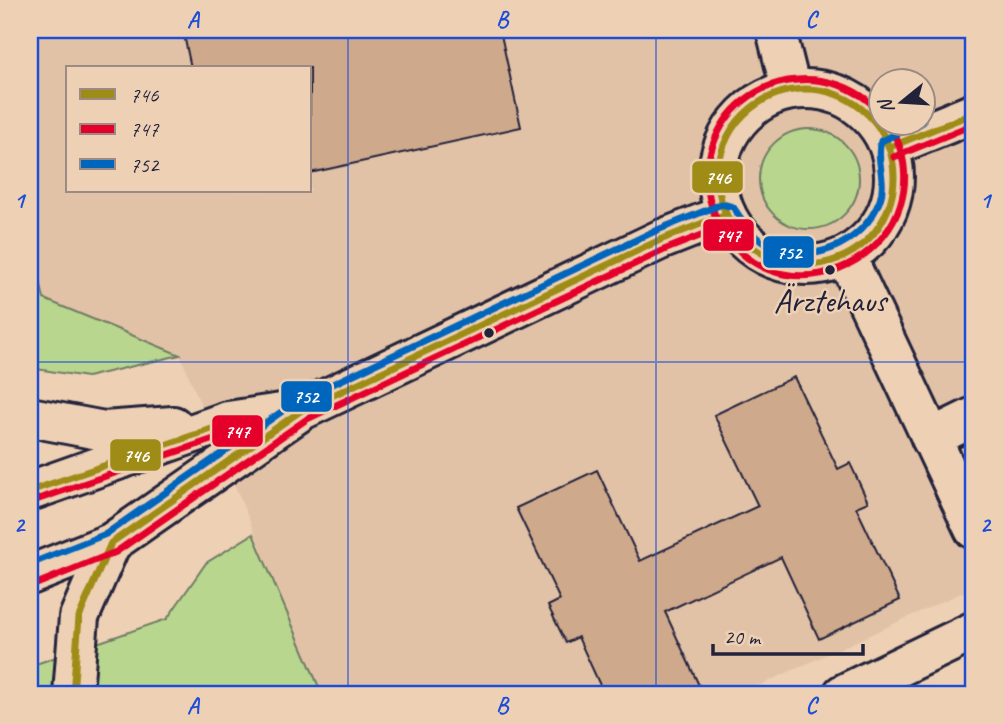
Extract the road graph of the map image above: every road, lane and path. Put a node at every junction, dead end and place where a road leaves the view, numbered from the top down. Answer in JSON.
{"nodes":[{"id":1,"x":776,"y":30,"type":"edge"},
{"id":2,"x":791,"y":90,"type":"junction"},
{"id":3,"x":974,"y":113,"type":"edge"},
{"id":4,"x":890,"y":147,"type":"junction"},
{"id":5,"x":726,"y":214,"type":"junction"},
{"id":6,"x":846,"y":256,"type":"junction"},
{"id":7,"x":302,"y":410,"type":"junction"},
{"id":8,"x":974,"y":417,"type":"edge"},
{"id":9,"x":30,"y":418,"type":"edge"},
{"id":10,"x":228,"y":421,"type":"junction"},
{"id":11,"x":930,"y":438,"type":"junction"},
{"id":12,"x":30,"y":491,"type":"edge"},
{"id":13,"x":974,"y":529,"type":"edge"},
{"id":14,"x":111,"y":543,"type":"junction"},
{"id":15,"x":30,"y":575,"type":"edge"},
{"id":16,"x":974,"y":631,"type":"edge"},
{"id":17,"x":73,"y":694,"type":"edge"},
{"id":18,"x":844,"y":694,"type":"edge"}],
"edges":[{"from":1,"to":2,"type":"street"},
{"from":2,"to":4,"type":"street"},
{"from":2,"to":5,"type":"street"},
{"from":3,"to":4,"type":"street"},
{"from":4,"to":6,"type":"street"},
{"from":5,"to":6,"type":"street"},
{"from":5,"to":7,"type":"street"},
{"from":6,"to":11,"type":"street"},
{"from":7,"to":10,"type":"street"},
{"from":7,"to":14,"type":"street"},
{"from":8,"to":11,"type":"street"},
{"from":9,"to":10,"type":"street"},
{"from":10,"to":12,"type":"street"},
{"from":11,"to":13,"type":"street"},
{"from":14,"to":15,"type":"street"},
{"from":14,"to":17,"type":"street"},
{"from":16,"to":18,"type":"street"}]}
